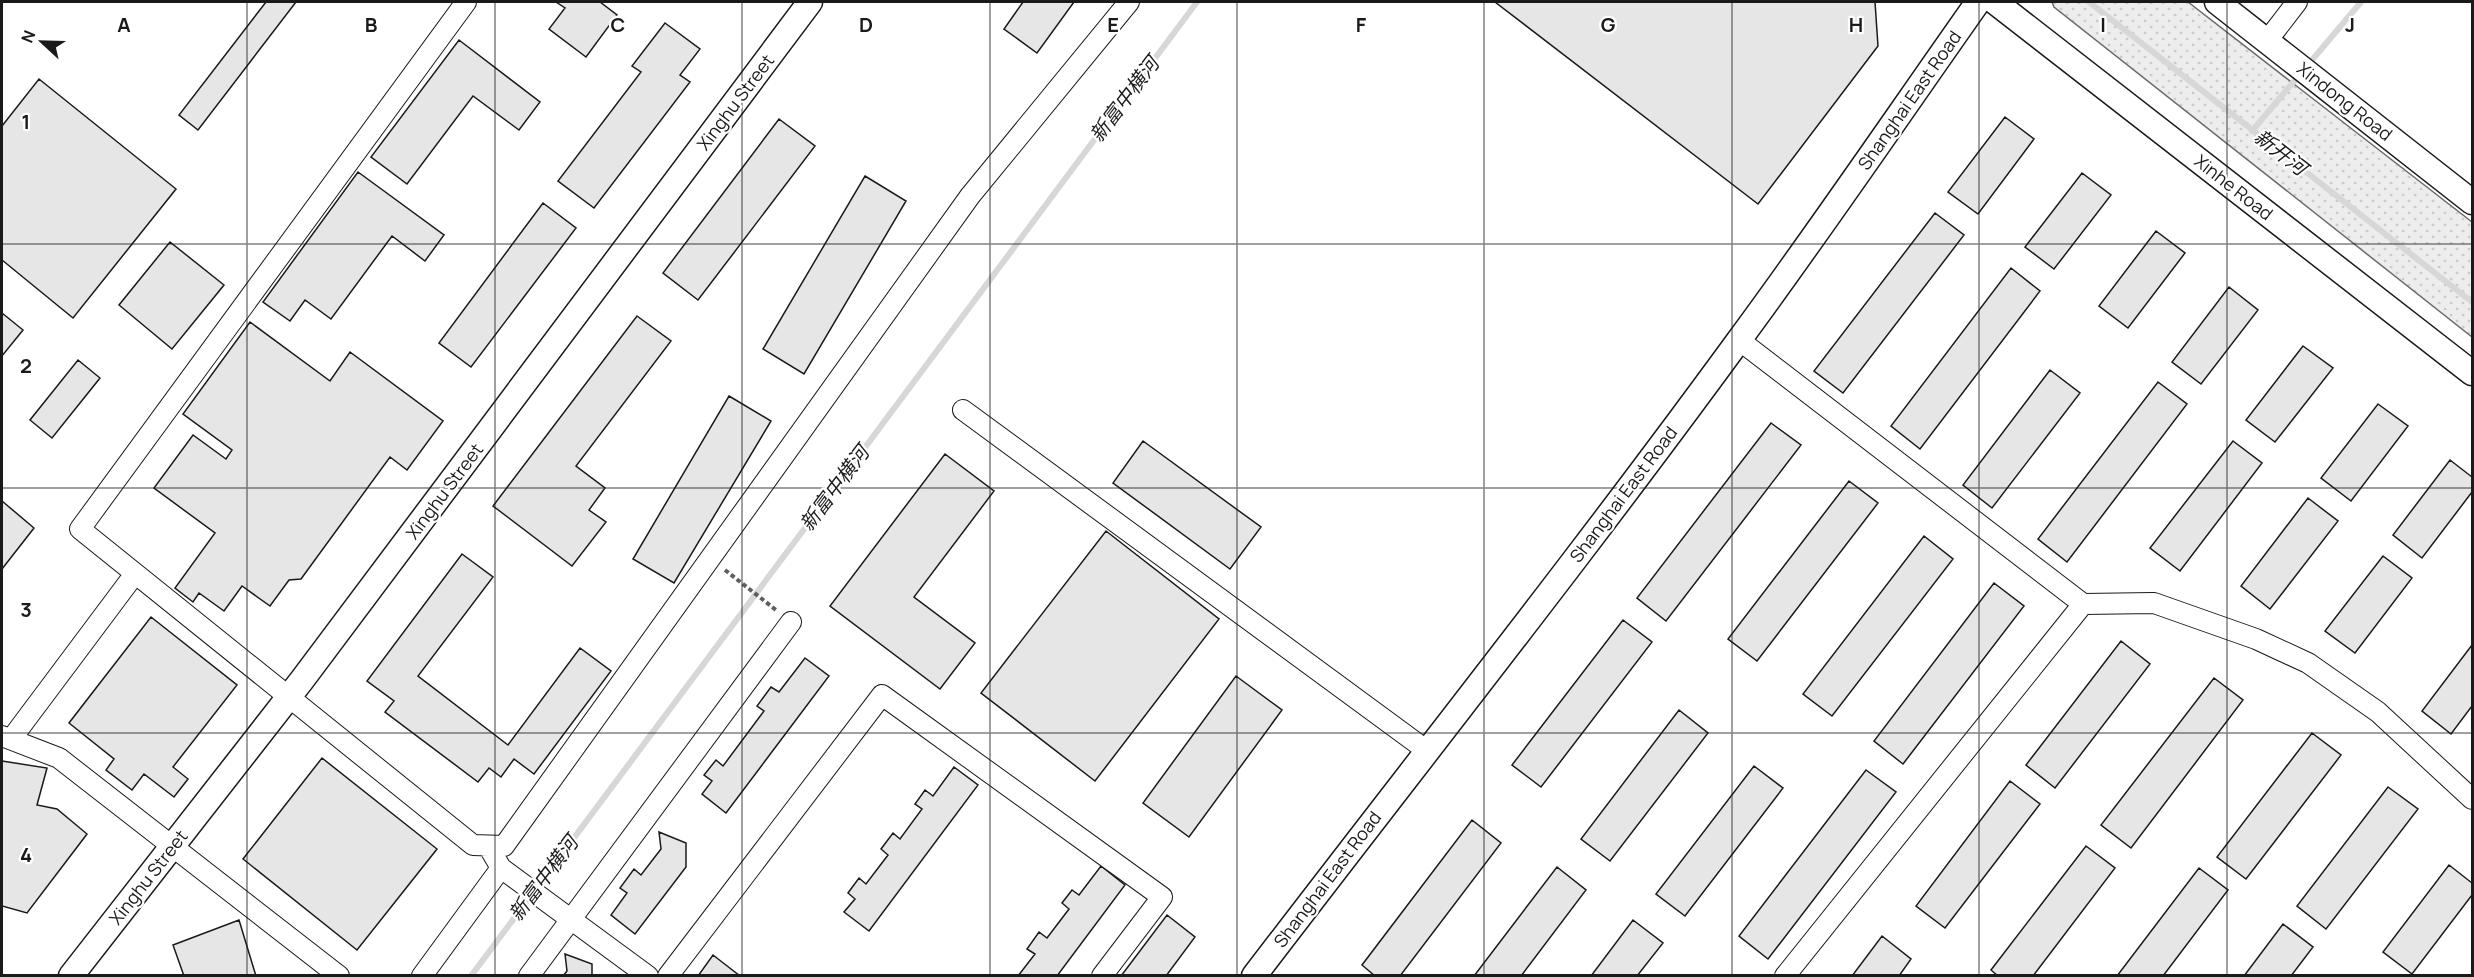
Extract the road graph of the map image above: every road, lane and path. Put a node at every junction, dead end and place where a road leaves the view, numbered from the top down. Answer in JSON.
{"nodes":[{"id":1,"x":466,"y":2,"type":"edge"},
{"id":2,"x":810,"y":2,"type":"edge"},
{"id":3,"x":1129,"y":2,"type":"edge"},
{"id":4,"x":1978,"y":2,"type":"edge"},
{"id":5,"x":1995,"y":2,"type":"edge"},
{"id":6,"x":2217,"y":2,"type":"edge"},
{"id":7,"x":2292,"y":5,"type":"edge"},
{"id":8,"x":2273,"y":45,"type":"junction"},
{"id":9,"x":2472,"y":202,"type":"edge"},
{"id":10,"x":1739,"y":340,"type":"junction"},
{"id":11,"x":2472,"y":373,"type":"edge"},
{"id":12,"x":963,"y":410,"type":"dead end"},
{"id":13,"x":134,"y":575,"type":"junction"},
{"id":14,"x":738,"y":581,"type":"dead end"},
{"id":15,"x":2083,"y":604,"type":"junction"},
{"id":16,"x":769,"y":605,"type":"dead end"},
{"id":17,"x":791,"y":622,"type":"dead end"},
{"id":18,"x":290,"y":696,"type":"junction"},
{"id":19,"x":7,"y":737,"type":"edge"},
{"id":20,"x":1426,"y":750,"type":"junction"},
{"id":21,"x":2472,"y":799,"type":"edge"},
{"id":22,"x":172,"y":846,"type":"junction"},
{"id":23,"x":488,"y":846,"type":"junction"},
{"id":24,"x":507,"y":872,"type":"junction"},
{"id":25,"x":571,"y":920,"type":"junction"},
{"id":26,"x":71,"y":975,"type":"edge"},
{"id":27,"x":339,"y":975,"type":"edge"},
{"id":28,"x":422,"y":975,"type":"edge"},
{"id":29,"x":529,"y":975,"type":"edge"},
{"id":30,"x":648,"y":975,"type":"edge"},
{"id":31,"x":668,"y":975,"type":"edge"},
{"id":32,"x":1102,"y":975,"type":"edge"},
{"id":33,"x":1254,"y":975,"type":"edge"},
{"id":34,"x":1785,"y":975,"type":"edge"}],
"edges":[{"from":1,"to":13,"type":"street"},
{"from":2,"to":18,"type":"street","name":"Xinghu Street"},
{"from":3,"to":23,"type":"street"},
{"from":4,"to":10,"type":"street","name":"Shanghai East Road"},
{"from":5,"to":11,"type":"street","name":"Xinhe Road"},
{"from":6,"to":8,"type":"street","name":"Xindong Road"},
{"from":7,"to":8,"type":"street"},
{"from":8,"to":9,"type":"street","name":"Xindong Road"},
{"from":10,"to":15,"type":"street"},
{"from":10,"to":20,"type":"street","name":"Shanghai East Road"},
{"from":12,"to":20,"type":"street"},
{"from":13,"to":18,"type":"street"},
{"from":13,"to":19,"type":"street"},
{"from":14,"to":16,"type":"path"},
{"from":15,"to":21,"type":"street"},
{"from":15,"to":34,"type":"street"},
{"from":17,"to":25,"type":"street"},
{"from":18,"to":22,"type":"street","name":"Xinghu Street"},
{"from":18,"to":23,"type":"street"},
{"from":19,"to":22,"type":"street"},
{"from":20,"to":33,"type":"street","name":"Shanghai East Road"},
{"from":22,"to":26,"type":"street","name":"Xinghu Street"},
{"from":22,"to":27,"type":"street"},
{"from":23,"to":24,"type":"street"},
{"from":24,"to":25,"type":"street"},
{"from":24,"to":28,"type":"street"},
{"from":25,"to":29,"type":"street"},
{"from":25,"to":30,"type":"street"},
{"from":31,"to":32,"type":"street"}]}
